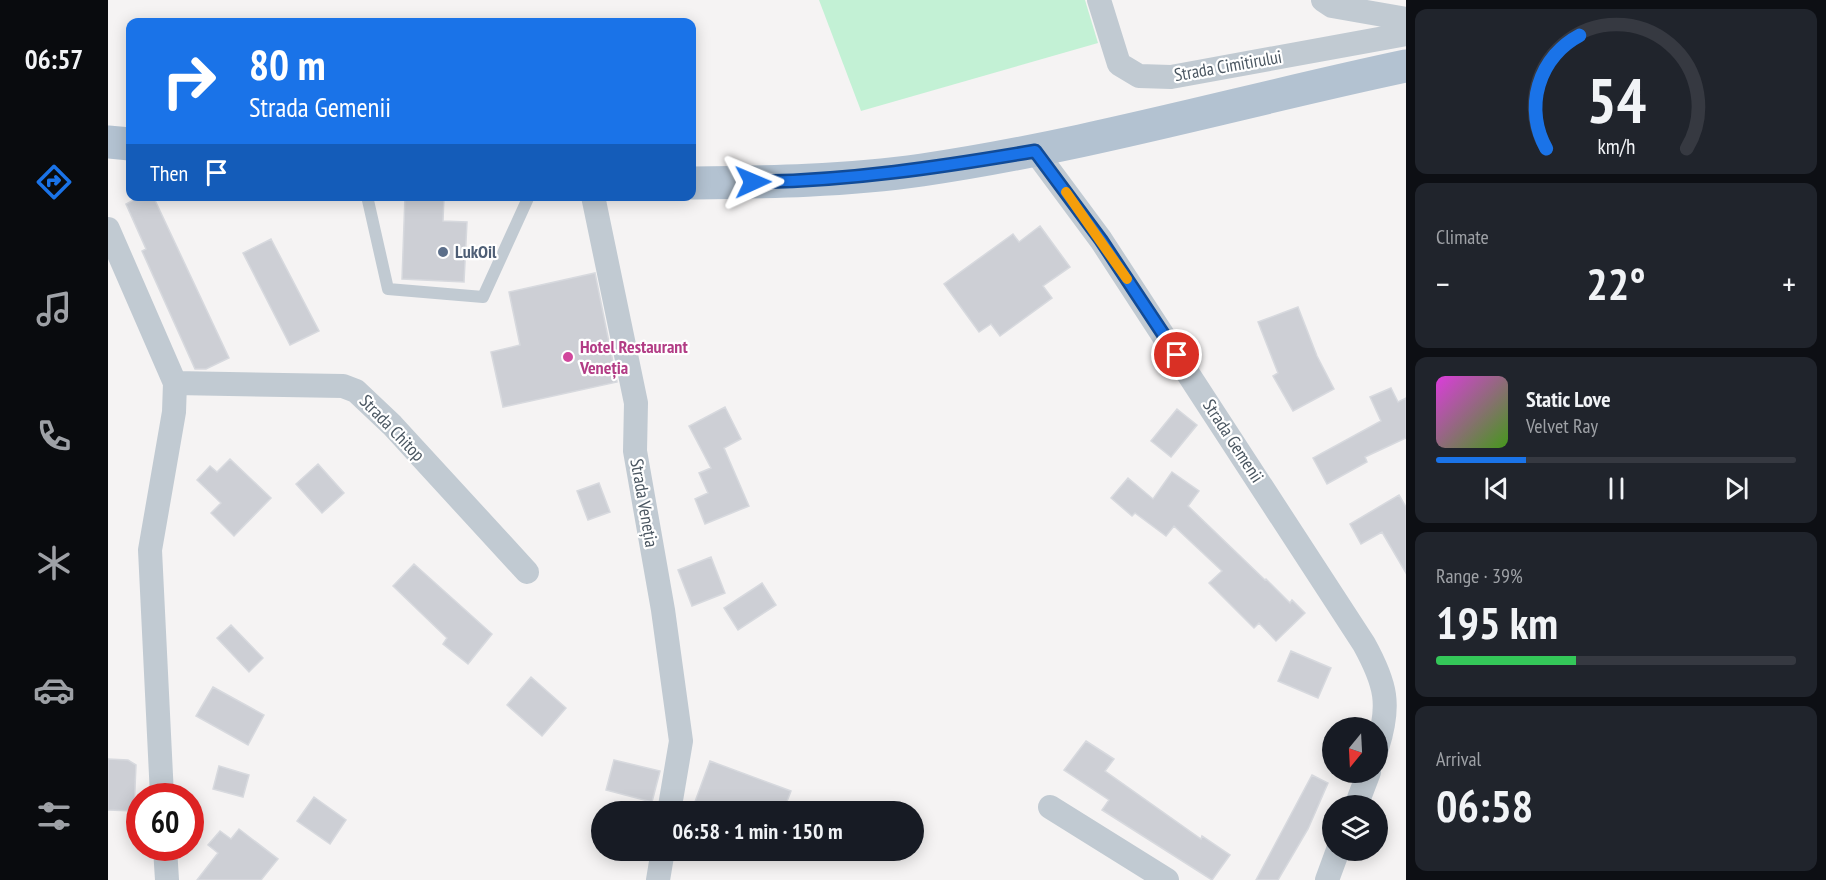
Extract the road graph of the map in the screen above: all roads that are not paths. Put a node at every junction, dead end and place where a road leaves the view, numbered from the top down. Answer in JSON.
{"nodes":[{"id":1,"x":1099,"y":0,"type":"edge"},
{"id":2,"x":1323,"y":0,"type":"edge"},
{"id":3,"x":1406,"y":19,"type":"edge"},
{"id":4,"x":1406,"y":34,"type":"edge"},
{"id":5,"x":1406,"y":66,"type":"edge"},
{"id":6,"x":108,"y":142,"type":"edge"},
{"id":7,"x":126,"y":144,"type":"edge"},
{"id":8,"x":1035,"y":151,"type":"junction"},
{"id":9,"x":696,"y":183,"type":"edge"},
{"id":10,"x":368,"y":201,"type":"edge"},
{"id":11,"x":526,"y":201,"type":"edge"},
{"id":12,"x":594,"y":201,"type":"edge"},
{"id":13,"x":108,"y":229,"type":"edge"},
{"id":14,"x":175,"y":383,"type":"junction"},
{"id":15,"x":527,"y":572,"type":"dead end"},
{"id":16,"x":1383,"y":717,"type":"edge"},
{"id":17,"x":161,"y":783,"type":"edge"},
{"id":18,"x":671,"y":801,"type":"edge"},
{"id":19,"x":1050,"y":807,"type":"dead end"},
{"id":20,"x":166,"y":861,"type":"edge"},
{"id":21,"x":661,"y":861,"type":"edge"},
{"id":22,"x":1334,"y":861,"type":"edge"},
{"id":23,"x":167,"y":880,"type":"edge"},
{"id":24,"x":658,"y":880,"type":"edge"},
{"id":25,"x":1167,"y":880,"type":"edge"},
{"id":26,"x":1327,"y":880,"type":"edge"}],
"edges":[{"from":1,"to":4,"type":"street","name":"Strada Cimitirului"},
{"from":2,"to":3,"type":"street"},
{"from":5,"to":8,"type":"main road"},
{"from":6,"to":7,"type":"main road"},
{"from":8,"to":9,"type":"main road"},
{"from":8,"to":16,"type":"street","name":"Strada Gemenii"},
{"from":10,"to":11,"type":"lane"},
{"from":12,"to":18,"type":"street","name":"Strada Veneția"},
{"from":13,"to":14,"type":"street"},
{"from":14,"to":15,"type":"street","name":"Strada Chitop"},
{"from":14,"to":17,"type":"street"},
{"from":19,"to":25,"type":"street"},
{"from":20,"to":23,"type":"street"},
{"from":21,"to":24,"type":"street"},
{"from":22,"to":26,"type":"street"}]}
